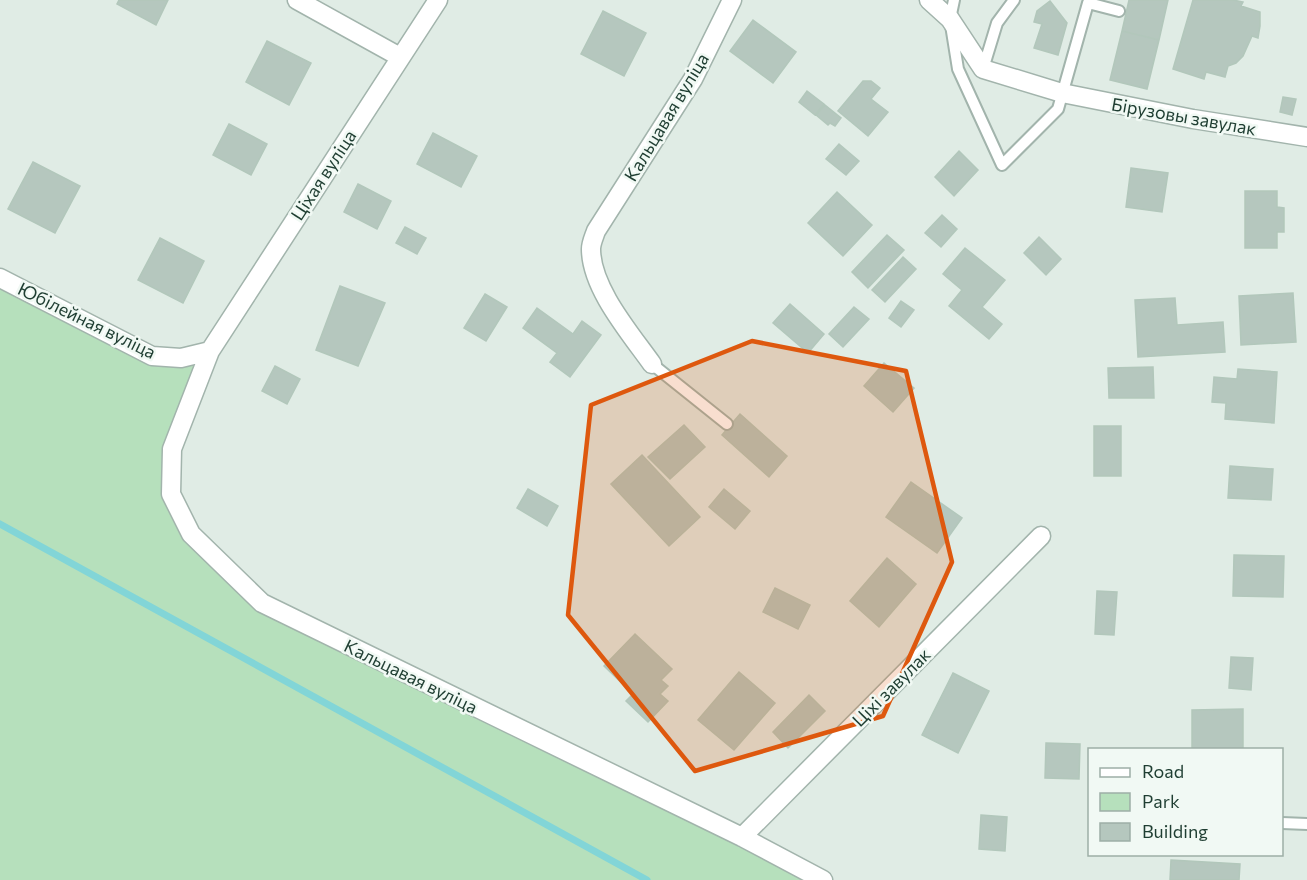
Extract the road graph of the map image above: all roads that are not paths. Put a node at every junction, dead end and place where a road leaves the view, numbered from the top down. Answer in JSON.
{"nodes":[{"id":1,"x":297,"y":0,"type":"edge"},
{"id":2,"x":438,"y":0,"type":"edge"},
{"id":3,"x":732,"y":0,"type":"edge"},
{"id":4,"x":929,"y":0,"type":"edge"},
{"id":5,"x":954,"y":0,"type":"edge"},
{"id":6,"x":1014,"y":0,"type":"edge"},
{"id":7,"x":1119,"y":11,"type":"dead end"},
{"id":8,"x":950,"y":19,"type":"junction"},
{"id":9,"x":400,"y":57,"type":"junction"},
{"id":10,"x":983,"y":69,"type":"junction"},
{"id":11,"x":1062,"y":93,"type":"junction"},
{"id":12,"x":1307,"y":137,"type":"edge"},
{"id":13,"x":0,"y":278,"type":"edge"},
{"id":14,"x":210,"y":351,"type":"junction"},
{"id":15,"x":652,"y":364,"type":"joint"},
{"id":16,"x":727,"y":424,"type":"dead end"},
{"id":17,"x":1041,"y":536,"type":"dead end"},
{"id":18,"x":1283,"y":823,"type":"edge"},
{"id":19,"x":1307,"y":824,"type":"edge"},
{"id":20,"x":742,"y":837,"type":"junction"},
{"id":21,"x":824,"y":880,"type":"edge"}],
"edges":[{"from":1,"to":9,"type":"street"},
{"from":2,"to":9,"type":"street","name":"Ціхая вуліца"},
{"from":3,"to":15,"type":"street","name":"Кальцавая вуліца"},
{"from":4,"to":8,"type":"street"},
{"from":5,"to":8,"type":"lane"},
{"from":6,"to":10,"type":"lane"},
{"from":7,"to":11,"type":"lane"},
{"from":8,"to":10,"type":"street"},
{"from":8,"to":11,"type":"lane"},
{"from":9,"to":14,"type":"street","name":"Ціхая вуліца"},
{"from":10,"to":11,"type":"street","name":"Бірузовы завулак"},
{"from":11,"to":12,"type":"street","name":"Бірузовы завулак"},
{"from":13,"to":14,"type":"street","name":"Юбілейная вуліца"},
{"from":14,"to":20,"type":"street","name":"Кальцавая вуліца"},
{"from":15,"to":16,"type":"lane"},
{"from":17,"to":20,"type":"street","name":"Ціхі завулак"},
{"from":18,"to":19,"type":"lane"},
{"from":20,"to":21,"type":"street","name":"Кальцавая вуліца"}]}
